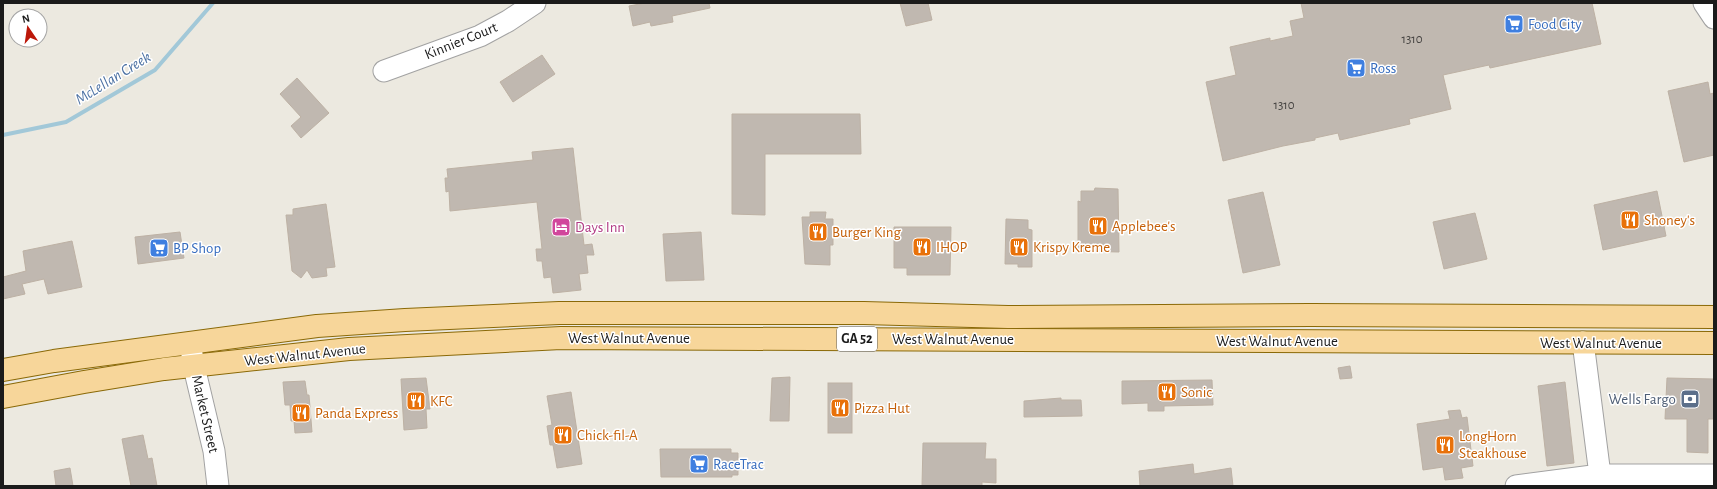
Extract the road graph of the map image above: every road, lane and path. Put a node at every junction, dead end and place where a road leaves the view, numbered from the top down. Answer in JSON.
{"nodes":[{"id":1,"x":535,"y":3,"type":"edge"},
{"id":2,"x":1704,"y":3,"type":"edge"},
{"id":3,"x":1714,"y":18,"type":"edge"},
{"id":4,"x":384,"y":71,"type":"dead end"},
{"id":5,"x":601,"y":312,"type":"junction"},
{"id":6,"x":1714,"y":317,"type":"edge"},
{"id":7,"x":605,"y":338,"type":"junction"},
{"id":8,"x":190,"y":342,"type":"junction"},
{"id":9,"x":1583,"y":342,"type":"junction"},
{"id":10,"x":1714,"y":343,"type":"edge"},
{"id":11,"x":194,"y":367,"type":"junction"},
{"id":12,"x":3,"y":370,"type":"edge"},
{"id":13,"x":3,"y":397,"type":"edge"},
{"id":14,"x":1600,"y":475,"type":"junction"},
{"id":15,"x":1714,"y":475,"type":"edge"},
{"id":16,"x":218,"y":486,"type":"edge"},
{"id":17,"x":1516,"y":486,"type":"edge"}],
"edges":[{"from":1,"to":4,"type":"street","name":"Kinnier Court"},
{"from":2,"to":3,"type":"street"},
{"from":5,"to":6,"type":"main road","name":"West Walnut Avenue","number":"GA 52"},
{"from":5,"to":7,"type":"street"},
{"from":5,"to":8,"type":"main road","name":"West Walnut Avenue","number":"GA 52"},
{"from":7,"to":9,"type":"main road","name":"West Walnut Avenue","number":"GA 52"},
{"from":7,"to":11,"type":"main road","name":"West Walnut Avenue","number":"GA 52"},
{"from":8,"to":11,"type":"street","name":"Market Street"},
{"from":8,"to":12,"type":"main road","name":"West Walnut Avenue","number":"GA 52"},
{"from":9,"to":10,"type":"main road","name":"West Walnut Avenue","number":"GA 52"},
{"from":9,"to":14,"type":"street"},
{"from":11,"to":13,"type":"main road","name":"West Walnut Avenue","number":"GA 52"},
{"from":11,"to":16,"type":"street","name":"Market Street"},
{"from":14,"to":15,"type":"street"},
{"from":14,"to":17,"type":"street"}]}
